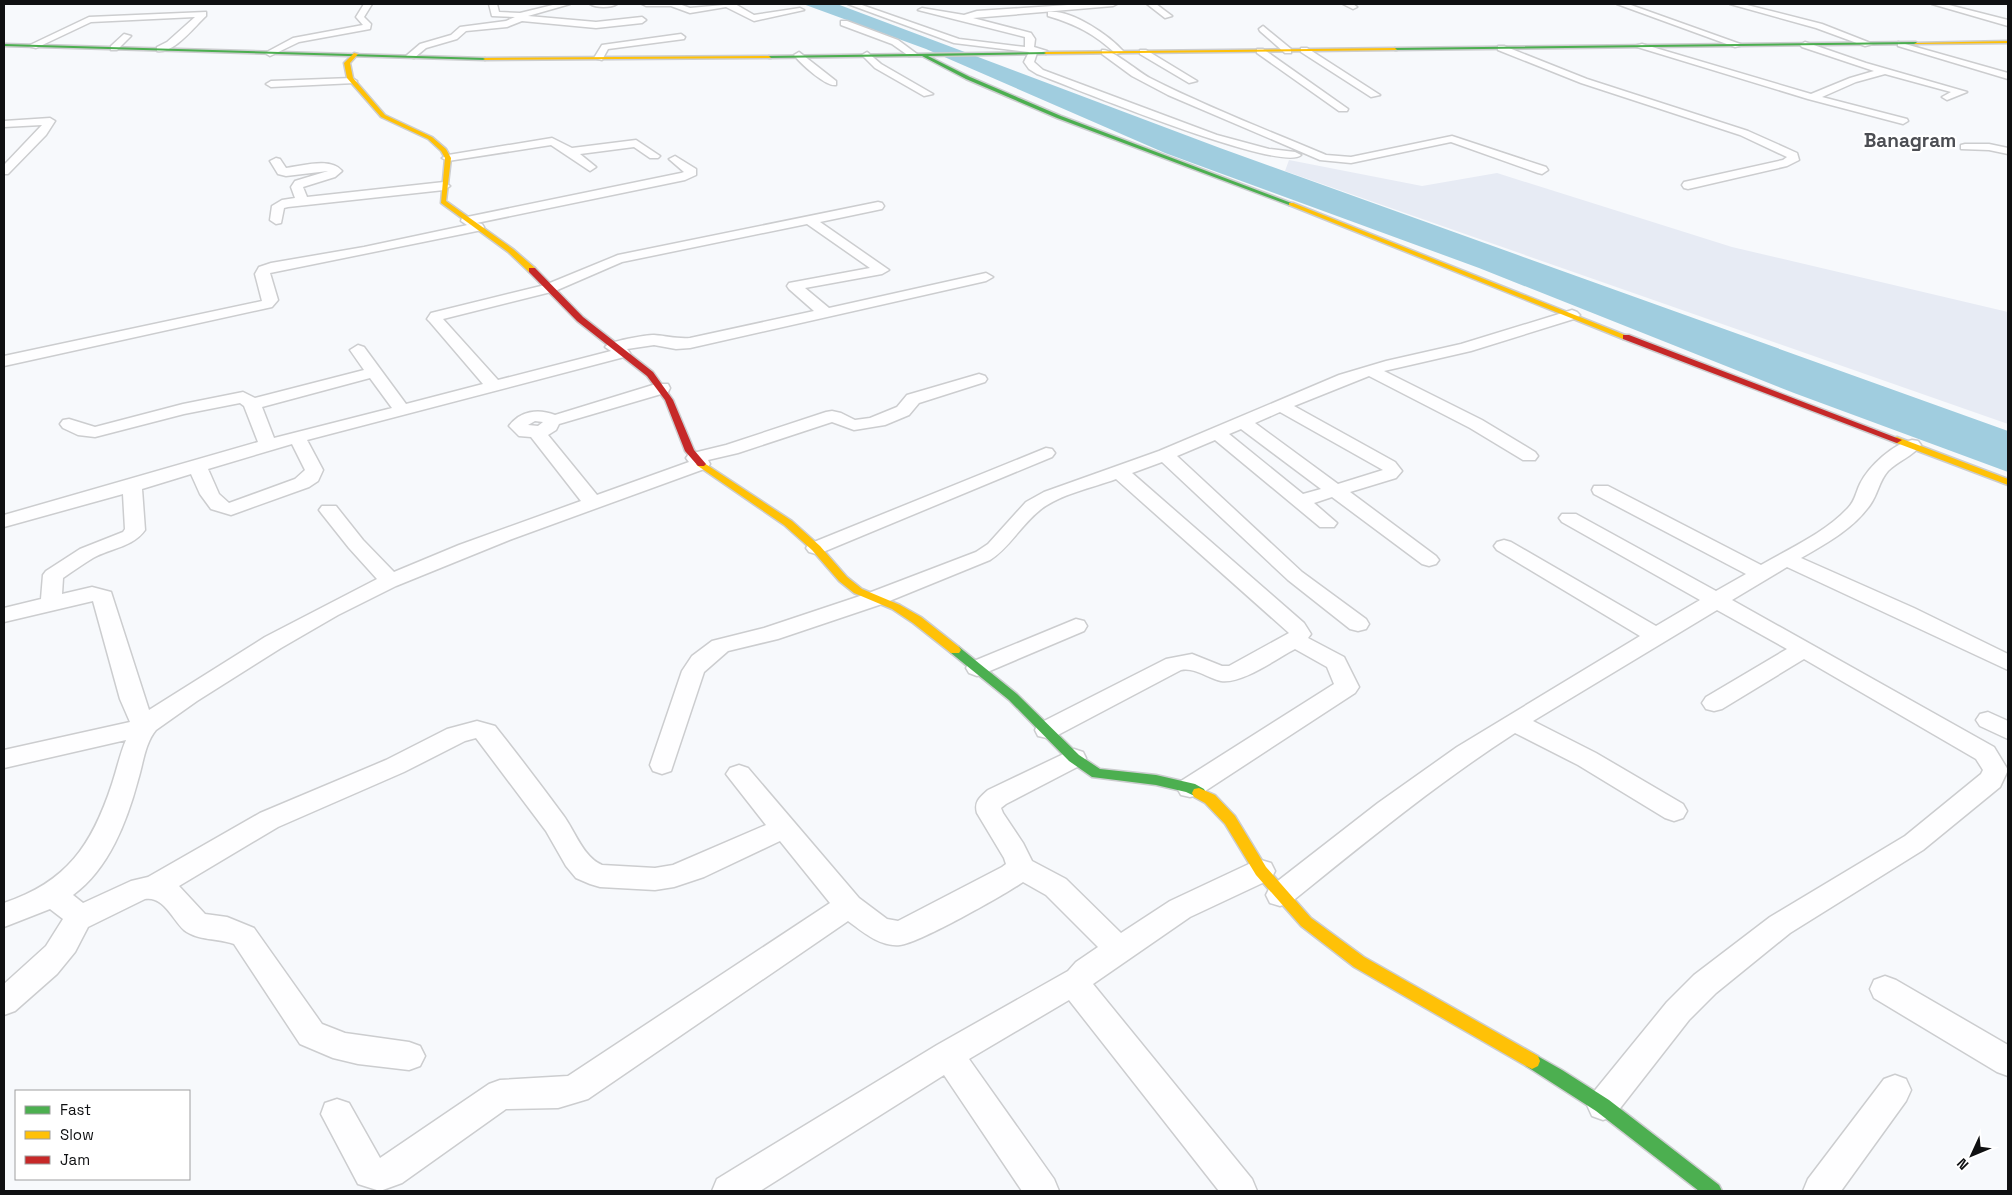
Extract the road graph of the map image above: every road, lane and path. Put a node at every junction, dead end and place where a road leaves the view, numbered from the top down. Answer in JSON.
{"nodes":[{"id":1,"x":368,"y":4,"type":"edge"},
{"id":2,"x":493,"y":4,"type":"edge"},
{"id":3,"x":566,"y":4,"type":"edge"},
{"id":4,"x":594,"y":4,"type":"edge"},
{"id":5,"x":613,"y":4,"type":"edge"},
{"id":6,"x":646,"y":4,"type":"edge"},
{"id":7,"x":669,"y":4,"type":"edge"},
{"id":8,"x":674,"y":4,"type":"edge"},
{"id":9,"x":852,"y":4,"type":"edge"},
{"id":10,"x":1113,"y":4,"type":"edge"},
{"id":11,"x":1152,"y":4,"type":"edge"},
{"id":12,"x":1621,"y":4,"type":"edge"},
{"id":13,"x":1734,"y":4,"type":"edge"},
{"id":14,"x":1936,"y":4,"type":"edge"},
{"id":15,"x":1979,"y":5,"type":"edge"},
{"id":16,"x":1039,"y":7,"type":"edge"},
{"id":17,"x":1953,"y":8,"type":"junction"},
{"id":18,"x":800,"y":10,"type":"dead end"},
{"id":19,"x":922,"y":10,"type":"dead end"},
{"id":20,"x":1168,"y":16,"type":"dead end"},
{"id":21,"x":520,"y":17,"type":"junction"},
{"id":22,"x":964,"y":18,"type":"junction"},
{"id":23,"x":642,"y":20,"type":"dead end"},
{"id":24,"x":844,"y":23,"type":"dead end"},
{"id":25,"x":2008,"y":23,"type":"edge"},
{"id":26,"x":1263,"y":29,"type":"dead end"},
{"id":27,"x":127,"y":36,"type":"dead end"},
{"id":28,"x":681,"y":37,"type":"dead end"},
{"id":29,"x":2008,"y":42,"type":"edge"},
{"id":30,"x":1805,"y":44,"type":"junction"},
{"id":31,"x":1868,"y":44,"type":"junction"},
{"id":32,"x":1901,"y":44,"type":"junction"},
{"id":33,"x":4,"y":45,"type":"edge"},
{"id":34,"x":1738,"y":45,"type":"junction"},
{"id":35,"x":33,"y":46,"type":"junction"},
{"id":36,"x":1639,"y":46,"type":"junction"},
{"id":37,"x":114,"y":48,"type":"junction"},
{"id":38,"x":1501,"y":48,"type":"junction"},
{"id":39,"x":160,"y":49,"type":"junction"},
{"id":40,"x":1288,"y":50,"type":"junction"},
{"id":41,"x":1304,"y":50,"type":"junction"},
{"id":42,"x":1031,"y":51,"type":"junction"},
{"id":43,"x":1260,"y":51,"type":"junction"},
{"id":44,"x":270,"y":52,"type":"junction"},
{"id":45,"x":1105,"y":52,"type":"junction"},
{"id":46,"x":1119,"y":52,"type":"junction"},
{"id":47,"x":1143,"y":52,"type":"junction"},
{"id":48,"x":356,"y":54,"type":"junction"},
{"id":49,"x":920,"y":54,"type":"junction"},
{"id":50,"x":799,"y":55,"type":"junction"},
{"id":51,"x":867,"y":55,"type":"junction"},
{"id":52,"x":411,"y":56,"type":"junction"},
{"id":53,"x":599,"y":58,"type":"junction"},
{"id":54,"x":1885,"y":71,"type":"junction"},
{"id":55,"x":2008,"y":76,"type":"edge"},
{"id":56,"x":352,"y":81,"type":"junction"},
{"id":57,"x":1192,"y":81,"type":"dead end"},
{"id":58,"x":833,"y":82,"type":"dead end"},
{"id":59,"x":271,"y":84,"type":"dead end"},
{"id":60,"x":928,"y":94,"type":"dead end"},
{"id":61,"x":1375,"y":94,"type":"dead end"},
{"id":62,"x":1812,"y":97,"type":"junction"},
{"id":63,"x":1947,"y":97,"type":"dead end"},
{"id":64,"x":1343,"y":108,"type":"dead end"},
{"id":65,"x":1903,"y":121,"type":"dead end"},
{"id":66,"x":4,"y":124,"type":"edge"},
{"id":67,"x":538,"y":133,"type":"dead end"},
{"id":68,"x":607,"y":134,"type":"dead end"},
{"id":69,"x":552,"y":141,"type":"junction"},
{"id":70,"x":618,"y":145,"type":"junction"},
{"id":71,"x":1965,"y":147,"type":"dead end"},
{"id":72,"x":2008,"y":151,"type":"edge"},
{"id":73,"x":570,"y":152,"type":"junction"},
{"id":74,"x":1310,"y":154,"type":"junction"},
{"id":75,"x":654,"y":156,"type":"dead end"},
{"id":76,"x":448,"y":158,"type":"junction"},
{"id":77,"x":675,"y":159,"type":"dead end"},
{"id":78,"x":276,"y":161,"type":"dead end"},
{"id":79,"x":590,"y":167,"type":"dead end"},
{"id":80,"x":1542,"y":170,"type":"dead end"},
{"id":81,"x":4,"y":171,"type":"edge"},
{"id":82,"x":1688,"y":185,"type":"dead end"},
{"id":83,"x":444,"y":186,"type":"junction"},
{"id":84,"x":302,"y":201,"type":"junction"},
{"id":85,"x":878,"y":206,"type":"dead end"},
{"id":86,"x":276,"y":220,"type":"dead end"},
{"id":87,"x":809,"y":220,"type":"junction"},
{"id":88,"x":472,"y":224,"type":"junction"},
{"id":89,"x":986,"y":277,"type":"dead end"},
{"id":90,"x":550,"y":288,"type":"junction"},
{"id":91,"x":825,"y":312,"type":"junction"},
{"id":92,"x":1572,"y":315,"type":"junction"},
{"id":93,"x":358,"y":350,"type":"dead end"},
{"id":94,"x":617,"y":350,"type":"junction"},
{"id":95,"x":4,"y":362,"type":"edge"},
{"id":96,"x":1369,"y":370,"type":"junction"},
{"id":97,"x":375,"y":372,"type":"junction"},
{"id":98,"x":979,"y":379,"type":"dead end"},
{"id":99,"x":495,"y":387,"type":"junction"},
{"id":100,"x":662,"y":388,"type":"junction"},
{"id":101,"x":252,"y":404,"type":"junction"},
{"id":102,"x":1281,"y":406,"type":"junction"},
{"id":103,"x":403,"y":410,"type":"junction"},
{"id":104,"x":1244,"y":423,"type":"junction"},
{"id":105,"x":69,"y":424,"type":"dead end"},
{"id":106,"x":1218,"y":434,"type":"junction"},
{"id":107,"x":297,"y":437,"type":"junction"},
{"id":108,"x":268,"y":445,"type":"junction"},
{"id":109,"x":1912,"y":445,"type":"junction"},
{"id":110,"x":1046,"y":453,"type":"dead end"},
{"id":111,"x":1165,"y":455,"type":"junction"},
{"id":112,"x":1529,"y":456,"type":"dead end"},
{"id":113,"x":698,"y":461,"type":"junction"},
{"id":114,"x":197,"y":466,"type":"junction"},
{"id":115,"x":1118,"y":471,"type":"junction"},
{"id":116,"x":2008,"y":482,"type":"edge"},
{"id":117,"x":132,"y":486,"type":"junction"},
{"id":118,"x":1600,"y":490,"type":"dead end"},
{"id":119,"x":1337,"y":492,"type":"junction"},
{"id":120,"x":1301,"y":501,"type":"junction"},
{"id":121,"x":594,"y":504,"type":"junction"},
{"id":122,"x":329,"y":510,"type":"dead end"},
{"id":123,"x":1570,"y":518,"type":"dead end"},
{"id":124,"x":4,"y":521,"type":"edge"},
{"id":125,"x":1327,"y":523,"type":"dead end"},
{"id":126,"x":1504,"y":546,"type":"dead end"},
{"id":127,"x":816,"y":548,"type":"junction"},
{"id":128,"x":1429,"y":560,"type":"dead end"},
{"id":129,"x":1788,"y":560,"type":"junction"},
{"id":130,"x":1763,"y":574,"type":"junction"},
{"id":131,"x":391,"y":581,"type":"junction"},
{"id":132,"x":874,"y":599,"type":"junction"},
{"id":133,"x":1716,"y":599,"type":"junction"},
{"id":134,"x":51,"y":603,"type":"junction"},
{"id":135,"x":4,"y":615,"type":"edge"},
{"id":136,"x":1358,"y":624,"type":"dead end"},
{"id":137,"x":1076,"y":626,"type":"dead end"},
{"id":138,"x":1656,"y":635,"type":"junction"},
{"id":139,"x":1295,"y":640,"type":"junction"},
{"id":140,"x":1804,"y":649,"type":"junction"},
{"id":141,"x":2008,"y":663,"type":"edge"},
{"id":142,"x":977,"y":668,"type":"junction"},
{"id":143,"x":1714,"y":703,"type":"dead end"},
{"id":144,"x":1514,"y":722,"type":"junction"},
{"id":145,"x":144,"y":728,"type":"junction"},
{"id":146,"x":1047,"y":730,"type":"junction"},
{"id":147,"x":1074,"y":758,"type":"junction"},
{"id":148,"x":4,"y":759,"type":"edge"},
{"id":149,"x":662,"y":765,"type":"dead end"},
{"id":150,"x":739,"y":774,"type":"dead end"},
{"id":151,"x":1190,"y":788,"type":"junction"},
{"id":152,"x":1674,"y":811,"type":"dead end"},
{"id":153,"x":784,"y":828,"type":"junction"},
{"id":154,"x":1020,"y":867,"type":"junction"},
{"id":155,"x":1261,"y":871,"type":"junction"},
{"id":156,"x":154,"y":887,"type":"junction"},
{"id":157,"x":1280,"y":895,"type":"junction"},
{"id":158,"x":52,"y":896,"type":"junction"},
{"id":159,"x":849,"y":906,"type":"junction"},
{"id":160,"x":4,"y":915,"type":"edge"},
{"id":161,"x":77,"y":919,"type":"junction"},
{"id":162,"x":1119,"y":949,"type":"junction"},
{"id":163,"x":1078,"y":980,"type":"junction"},
{"id":164,"x":1885,"y":989,"type":"dead end"},
{"id":165,"x":4,"y":1002,"type":"edge"},
{"id":166,"x":948,"y":1055,"type":"junction"},
{"id":167,"x":409,"y":1056,"type":"dead end"},
{"id":168,"x":2008,"y":1062,"type":"edge"},
{"id":169,"x":1895,"y":1090,"type":"dead end"},
{"id":170,"x":1604,"y":1105,"type":"junction"},
{"id":171,"x":337,"y":1114,"type":"dead end"},
{"id":172,"x":729,"y":1191,"type":"edge"},
{"id":173,"x":1042,"y":1191,"type":"edge"},
{"id":174,"x":1240,"y":1191,"type":"edge"},
{"id":175,"x":1713,"y":1191,"type":"edge"},
{"id":176,"x":1820,"y":1191,"type":"edge"}],
"edges":[{"from":1,"to":44,"type":"street"},
{"from":2,"to":21,"type":"street"},
{"from":3,"to":21,"type":"street"},
{"from":4,"to":5,"type":"street"},
{"from":6,"to":7,"type":"street"},
{"from":8,"to":18,"type":"street"},
{"from":9,"to":42,"type":"street"},
{"from":10,"to":16,"type":"street"},
{"from":11,"to":20,"type":"street"},
{"from":12,"to":34,"type":"street"},
{"from":13,"to":31,"type":"street"},
{"from":14,"to":17,"type":"street"},
{"from":15,"to":17,"type":"street"},
{"from":16,"to":22,"type":"street"},
{"from":16,"to":46,"type":"street"},
{"from":17,"to":25,"type":"street"},
{"from":19,"to":22,"type":"street"},
{"from":21,"to":23,"type":"street"},
{"from":21,"to":52,"type":"street"},
{"from":22,"to":42,"type":"street"},
{"from":24,"to":49,"type":"street"},
{"from":26,"to":40,"type":"street"},
{"from":27,"to":37,"type":"street"},
{"from":28,"to":53,"type":"street"},
{"from":29,"to":32,"type":"street"},
{"from":30,"to":31,"type":"street"},
{"from":30,"to":34,"type":"street"},
{"from":30,"to":54,"type":"street"},
{"from":31,"to":32,"type":"street"},
{"from":32,"to":55,"type":"street"},
{"from":33,"to":35,"type":"street"},
{"from":34,"to":36,"type":"street"},
{"from":35,"to":37,"type":"street"},
{"from":35,"to":39,"type":"street"},
{"from":36,"to":38,"type":"street"},
{"from":36,"to":62,"type":"street"},
{"from":37,"to":39,"type":"street"},
{"from":38,"to":41,"type":"street"},
{"from":38,"to":82,"type":"street"},
{"from":39,"to":44,"type":"street"},
{"from":40,"to":41,"type":"street"},
{"from":40,"to":43,"type":"street"},
{"from":41,"to":61,"type":"street"},
{"from":42,"to":45,"type":"street"},
{"from":42,"to":49,"type":"street"},
{"from":42,"to":74,"type":"street"},
{"from":43,"to":47,"type":"street"},
{"from":43,"to":64,"type":"street"},
{"from":44,"to":48,"type":"street"},
{"from":45,"to":46,"type":"street"},
{"from":45,"to":74,"type":"street"},
{"from":46,"to":47,"type":"street"},
{"from":47,"to":57,"type":"street"},
{"from":48,"to":52,"type":"street"},
{"from":48,"to":56,"type":"street"},
{"from":49,"to":51,"type":"street"},
{"from":49,"to":92,"type":"street"},
{"from":50,"to":51,"type":"street"},
{"from":50,"to":53,"type":"street"},
{"from":50,"to":58,"type":"street"},
{"from":51,"to":60,"type":"street"},
{"from":52,"to":53,"type":"street"},
{"from":54,"to":62,"type":"street"},
{"from":54,"to":63,"type":"street"},
{"from":56,"to":59,"type":"street"},
{"from":56,"to":76,"type":"street"},
{"from":62,"to":65,"type":"street"},
{"from":66,"to":81,"type":"street"},
{"from":67,"to":69,"type":"street"},
{"from":68,"to":70,"type":"street"},
{"from":69,"to":73,"type":"street"},
{"from":69,"to":76,"type":"street"},
{"from":70,"to":73,"type":"street"},
{"from":70,"to":75,"type":"street"},
{"from":71,"to":72,"type":"street"},
{"from":73,"to":79,"type":"street"},
{"from":74,"to":80,"type":"street"},
{"from":76,"to":83,"type":"street"},
{"from":77,"to":88,"type":"street"},
{"from":78,"to":84,"type":"street"},
{"from":83,"to":84,"type":"street"},
{"from":83,"to":88,"type":"street"},
{"from":84,"to":86,"type":"street"},
{"from":85,"to":87,"type":"street"},
{"from":87,"to":90,"type":"street"},
{"from":87,"to":91,"type":"street"},
{"from":88,"to":90,"type":"street"},
{"from":88,"to":95,"type":"street"},
{"from":89,"to":91,"type":"street"},
{"from":90,"to":94,"type":"street"},
{"from":90,"to":99,"type":"street"},
{"from":91,"to":94,"type":"street"},
{"from":92,"to":96,"type":"street"},
{"from":92,"to":109,"type":"street"},
{"from":93,"to":97,"type":"street"},
{"from":94,"to":99,"type":"street"},
{"from":94,"to":100,"type":"street"},
{"from":96,"to":102,"type":"street"},
{"from":96,"to":112,"type":"street"},
{"from":97,"to":101,"type":"street"},
{"from":97,"to":103,"type":"street"},
{"from":98,"to":113,"type":"street"},
{"from":99,"to":103,"type":"street"},
{"from":100,"to":113,"type":"street"},
{"from":100,"to":121,"type":"street"},
{"from":101,"to":105,"type":"street"},
{"from":101,"to":108,"type":"street"},
{"from":102,"to":104,"type":"street"},
{"from":102,"to":119,"type":"street"},
{"from":103,"to":107,"type":"street"},
{"from":104,"to":106,"type":"street"},
{"from":104,"to":119,"type":"street"},
{"from":106,"to":111,"type":"street"},
{"from":106,"to":120,"type":"street"},
{"from":107,"to":108,"type":"street"},
{"from":107,"to":114,"type":"street"},
{"from":108,"to":114,"type":"street"},
{"from":109,"to":116,"type":"street"},
{"from":109,"to":129,"type":"street"},
{"from":110,"to":127,"type":"street"},
{"from":111,"to":115,"type":"street"},
{"from":111,"to":136,"type":"street"},
{"from":113,"to":121,"type":"street"},
{"from":113,"to":127,"type":"street"},
{"from":114,"to":117,"type":"street"},
{"from":115,"to":132,"type":"street"},
{"from":115,"to":139,"type":"street"},
{"from":117,"to":124,"type":"street"},
{"from":117,"to":134,"type":"street"},
{"from":118,"to":130,"type":"street"},
{"from":119,"to":120,"type":"street"},
{"from":119,"to":128,"type":"street"},
{"from":120,"to":125,"type":"street"},
{"from":121,"to":131,"type":"street"},
{"from":122,"to":131,"type":"street"},
{"from":123,"to":133,"type":"street"},
{"from":126,"to":138,"type":"street"},
{"from":127,"to":132,"type":"street"},
{"from":129,"to":130,"type":"street"},
{"from":129,"to":141,"type":"street"},
{"from":130,"to":133,"type":"street"},
{"from":131,"to":145,"type":"street"},
{"from":132,"to":142,"type":"street"},
{"from":132,"to":149,"type":"street"},
{"from":133,"to":138,"type":"street"},
{"from":133,"to":140,"type":"street"},
{"from":134,"to":135,"type":"street"},
{"from":134,"to":145,"type":"street"},
{"from":137,"to":142,"type":"street"},
{"from":138,"to":144,"type":"street"},
{"from":139,"to":146,"type":"street"},
{"from":139,"to":151,"type":"street"},
{"from":140,"to":143,"type":"street"},
{"from":140,"to":170,"type":"street"},
{"from":142,"to":146,"type":"street"},
{"from":144,"to":152,"type":"street"},
{"from":144,"to":157,"type":"street"},
{"from":145,"to":148,"type":"street"},
{"from":145,"to":158,"type":"street"},
{"from":146,"to":147,"type":"street"},
{"from":147,"to":151,"type":"street"},
{"from":147,"to":154,"type":"street"},
{"from":150,"to":153,"type":"street"},
{"from":151,"to":155,"type":"street"},
{"from":153,"to":156,"type":"street"},
{"from":153,"to":159,"type":"street"},
{"from":154,"to":159,"type":"street"},
{"from":154,"to":162,"type":"street"},
{"from":155,"to":157,"type":"street"},
{"from":155,"to":162,"type":"street"},
{"from":156,"to":161,"type":"street"},
{"from":156,"to":167,"type":"street"},
{"from":157,"to":170,"type":"street"},
{"from":158,"to":160,"type":"street"},
{"from":158,"to":161,"type":"street"},
{"from":159,"to":171,"type":"street"},
{"from":161,"to":165,"type":"street"},
{"from":162,"to":163,"type":"street"},
{"from":163,"to":166,"type":"street"},
{"from":163,"to":174,"type":"street"},
{"from":164,"to":168,"type":"street"},
{"from":166,"to":172,"type":"street"},
{"from":166,"to":173,"type":"street"},
{"from":169,"to":176,"type":"street"},
{"from":170,"to":175,"type":"street"}]}
